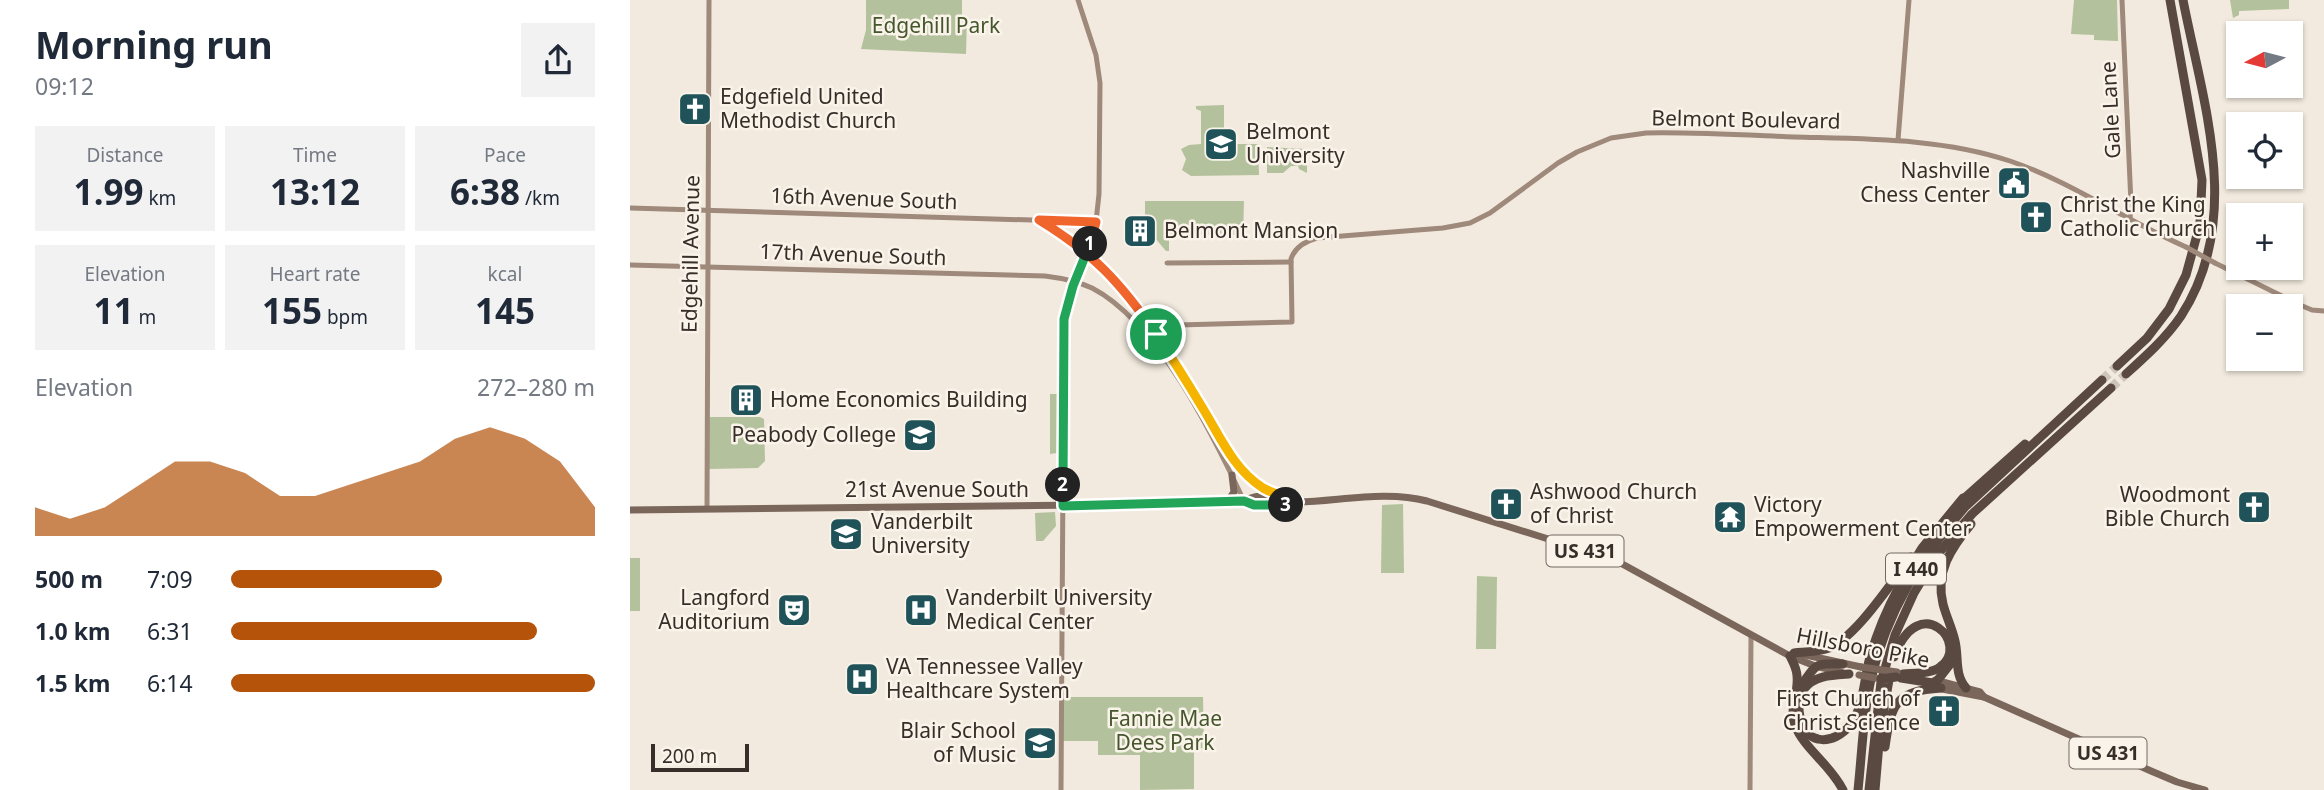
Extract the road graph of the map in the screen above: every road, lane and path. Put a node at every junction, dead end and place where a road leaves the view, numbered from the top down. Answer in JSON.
{"nodes":[{"id":1,"x":709,"y":0,"type":"edge"},
{"id":2,"x":1078,"y":0,"type":"edge"},
{"id":3,"x":1909,"y":0,"type":"edge"},
{"id":4,"x":2122,"y":0,"type":"edge"},
{"id":5,"x":2171,"y":0,"type":"edge"},
{"id":6,"x":2183,"y":0,"type":"edge"},
{"id":7,"x":1898,"y":140,"type":"junction"},
{"id":8,"x":630,"y":208,"type":"edge"},
{"id":9,"x":708,"y":210,"type":"junction"},
{"id":10,"x":2130,"y":219,"type":"junction"},
{"id":11,"x":1039,"y":220,"type":"junction"},
{"id":12,"x":1096,"y":222,"type":"junction"},
{"id":13,"x":1087,"y":253,"type":"junction"},
{"id":14,"x":1291,"y":262,"type":"junction"},
{"id":15,"x":1167,"y":263,"type":"dead end"},
{"id":16,"x":630,"y":265,"type":"edge"},
{"id":17,"x":707,"y":267,"type":"junction"},
{"id":18,"x":1074,"y":281,"type":"junction"},
{"id":19,"x":2324,"y":311,"type":"edge"},
{"id":20,"x":1153,"y":336,"type":"junction"},
{"id":21,"x":2117,"y":366,"type":"tunnel mouth"},
{"id":22,"x":2126,"y":374,"type":"tunnel mouth"},
{"id":23,"x":2102,"y":380,"type":"tunnel mouth"},
{"id":24,"x":2111,"y":388,"type":"tunnel mouth"},
{"id":25,"x":2076,"y":403,"type":"junction"},
{"id":26,"x":2025,"y":468,"type":"junction"},
{"id":27,"x":1232,"y":475,"type":"junction"},
{"id":28,"x":1281,"y":497,"type":"junction"},
{"id":29,"x":1963,"y":498,"type":"junction"},
{"id":30,"x":1244,"y":501,"type":"junction"},
{"id":31,"x":1227,"y":502,"type":"junction"},
{"id":32,"x":1298,"y":502,"type":"junction"},
{"id":33,"x":1063,"y":506,"type":"junction"},
{"id":34,"x":707,"y":509,"type":"junction"},
{"id":35,"x":630,"y":510,"type":"edge"},
{"id":36,"x":1751,"y":636,"type":"junction"},
{"id":37,"x":1777,"y":649,"type":"joint"},
{"id":38,"x":1956,"y":649,"type":"junction"},
{"id":39,"x":1792,"y":654,"type":"junction"},
{"id":40,"x":1843,"y":664,"type":"junction"},
{"id":41,"x":1815,"y":666,"type":"junction"},
{"id":42,"x":1856,"y":672,"type":"junction"},
{"id":43,"x":1898,"y":676,"type":"junction"},
{"id":44,"x":1881,"y":679,"type":"joint"},
{"id":45,"x":1939,"y":685,"type":"junction"},
{"id":46,"x":1966,"y":688,"type":"junction"},
{"id":47,"x":1796,"y":692,"type":"junction"},
{"id":48,"x":1984,"y":697,"type":"junction"},
{"id":49,"x":1061,"y":790,"type":"edge"},
{"id":50,"x":1751,"y":790,"type":"edge"},
{"id":51,"x":1843,"y":790,"type":"edge"},
{"id":52,"x":1858,"y":790,"type":"edge"},
{"id":53,"x":1869,"y":790,"type":"edge"},
{"id":54,"x":1877,"y":790,"type":"edge"},
{"id":55,"x":2205,"y":790,"type":"edge"}],
"edges":[{"from":1,"to":9,"type":"main road","name":"Edgehill Avenue"},
{"from":2,"to":12,"type":"main road"},
{"from":3,"to":7,"type":"main road"},
{"from":4,"to":10,"type":"main road","name":"Gale Lane"},
{"from":5,"to":21,"type":"highway"},
{"from":6,"to":22,"type":"highway"},
{"from":7,"to":10,"type":"main road","name":"Belmont Boulevard"},
{"from":7,"to":14,"type":"main road","name":"Belmont Boulevard"},
{"from":8,"to":9,"type":"main road","name":"16th Avenue South"},
{"from":9,"to":11,"type":"main road","name":"16th Avenue South"},
{"from":9,"to":17,"type":"main road","name":"Edgehill Avenue"},
{"from":10,"to":19,"type":"main road","name":"Belmont Boulevard","bridge":true},
{"from":11,"to":12,"type":"main road","name":"16th Avenue South"},
{"from":11,"to":13,"type":"main road"},
{"from":12,"to":13,"type":"main road"},
{"from":13,"to":18,"type":"main road"},
{"from":13,"to":20,"type":"main road"},
{"from":14,"to":15,"type":"main road"},
{"from":14,"to":20,"type":"main road"},
{"from":16,"to":17,"type":"main road","name":"17th Avenue South"},
{"from":17,"to":18,"type":"main road","name":"17th Avenue South"},
{"from":17,"to":34,"type":"main road","name":"Edgehill Avenue"},
{"from":18,"to":20,"type":"main road","name":"17th Avenue South"},
{"from":18,"to":33,"type":"main road"},
{"from":20,"to":27,"type":"main road"},
{"from":20,"to":28,"type":"main road"},
{"from":23,"to":25,"type":"highway","number":"I 440"},
{"from":24,"to":26,"type":"highway","number":"I 440"},
{"from":25,"to":29,"type":"highway"},
{"from":25,"to":52,"type":"highway","number":"I 440"},
{"from":26,"to":38,"type":"highway"},
{"from":26,"to":53,"type":"highway","number":"I 440"},
{"from":27,"to":30,"type":"main road"},
{"from":27,"to":31,"type":"main road"},
{"from":28,"to":30,"type":"main road","name":"21st Avenue South","number":"US 431"},
{"from":28,"to":32,"type":"main road","name":"21st Avenue South","number":"US 431"},
{"from":29,"to":39,"type":"highway"},
{"from":29,"to":42,"type":"highway"},
{"from":30,"to":31,"type":"main road","name":"21st Avenue South","number":"US 431"},
{"from":30,"to":32,"type":"main road","name":"21st Avenue South","number":"US 431"},
{"from":31,"to":33,"type":"main road","name":"21st Avenue South","number":"US 431"},
{"from":32,"to":36,"type":"main road","name":"21st Avenue South","number":"US 431"},
{"from":33,"to":34,"type":"main road","name":"21st Avenue South","number":"US 431"},
{"from":33,"to":49,"type":"main road"},
{"from":34,"to":35,"type":"main road","name":"21st Avenue South","number":"US 431"},
{"from":36,"to":37,"type":"main road","name":"21st Avenue South","number":"US 431"},
{"from":36,"to":50,"type":"main road"},
{"from":37,"to":39,"type":"main road","name":"Hillsboro Pike","number":"US 431"},
{"from":38,"to":45,"type":"highway"},
{"from":38,"to":46,"type":"highway"},
{"from":39,"to":40,"type":"main road","name":"Hillsboro Pike","number":"US 431"},
{"from":39,"to":41,"type":"main road","name":"Hillsboro Pike","number":"US 431"},
{"from":39,"to":47,"type":"highway"},
{"from":40,"to":41,"type":"highway"},
{"from":40,"to":42,"type":"main road","name":"Hillsboro Pike","number":"US 431"},
{"from":41,"to":42,"type":"main road","name":"Hillsboro Pike","number":"US 431"},
{"from":41,"to":47,"type":"highway"},
{"from":42,"to":43,"type":"main road","name":"Hillsboro Pike","number":"US 431","bridge":true},
{"from":42,"to":44,"type":"main road","name":"Hillsboro Pike","number":"US 431","bridge":true},
{"from":43,"to":44,"type":"highway","bridge":true},
{"from":43,"to":45,"type":"highway"},
{"from":43,"to":54,"type":"highway"},
{"from":45,"to":46,"type":"main road","name":"Hillsboro Pike","number":"US 431"},
{"from":45,"to":48,"type":"main road","name":"Hillsboro Pike","number":"US 431"},
{"from":45,"to":54,"type":"highway"},
{"from":46,"to":48,"type":"main road","name":"Hillsboro Pike","number":"US 431"},
{"from":47,"to":51,"type":"highway"},
{"from":48,"to":55,"type":"main road","name":"Hillsboro Pike","number":"US 431"}]}
